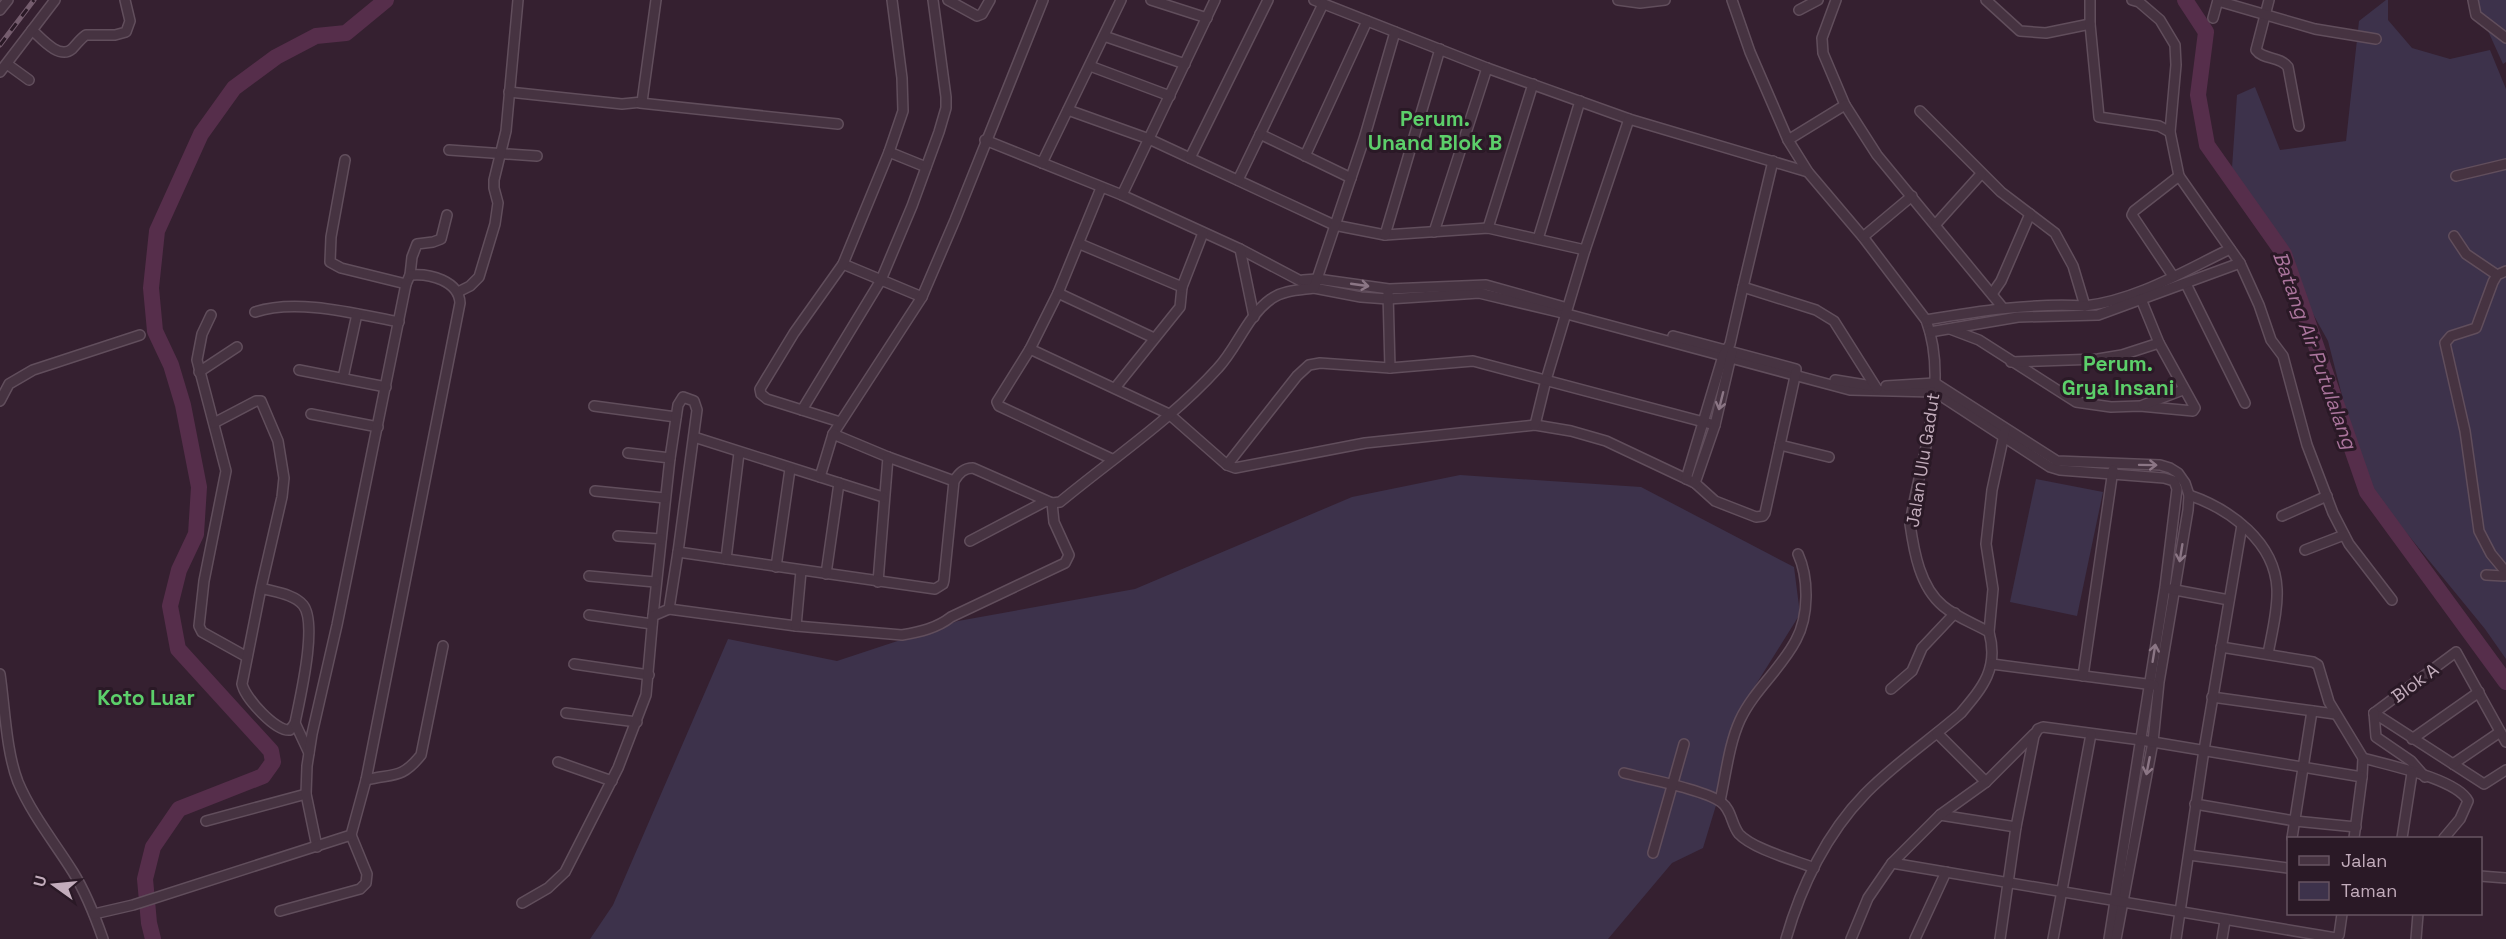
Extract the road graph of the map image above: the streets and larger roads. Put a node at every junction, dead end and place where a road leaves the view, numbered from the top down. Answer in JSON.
{"nodes":[{"id":1,"x":8,"y":0,"type":"edge"},
{"id":2,"x":55,"y":0,"type":"edge"},
{"id":3,"x":125,"y":0,"type":"edge"},
{"id":4,"x":518,"y":0,"type":"edge"},
{"id":5,"x":656,"y":0,"type":"edge"},
{"id":6,"x":892,"y":0,"type":"edge"},
{"id":7,"x":933,"y":0,"type":"edge"},
{"id":8,"x":948,"y":0,"type":"edge"},
{"id":9,"x":990,"y":0,"type":"edge"},
{"id":10,"x":1121,"y":0,"type":"edge"},
{"id":11,"x":1151,"y":0,"type":"edge"},
{"id":12,"x":1215,"y":0,"type":"edge"},
{"id":13,"x":1268,"y":0,"type":"edge"},
{"id":14,"x":1618,"y":0,"type":"edge"},
{"id":15,"x":1665,"y":0,"type":"edge"},
{"id":16,"x":1732,"y":0,"type":"edge"},
{"id":17,"x":1818,"y":0,"type":"edge"},
{"id":18,"x":1836,"y":0,"type":"edge"},
{"id":19,"x":1986,"y":0,"type":"edge"},
{"id":20,"x":2090,"y":0,"type":"edge"},
{"id":21,"x":2132,"y":0,"type":"edge"},
{"id":22,"x":2269,"y":0,"type":"edge"},
{"id":23,"x":2473,"y":0,"type":"edge"},
{"id":24,"x":1040,"y":1,"type":"edge"},
{"id":25,"x":2218,"y":1,"type":"edge"},
{"id":26,"x":1318,"y":2,"type":"edge"},
{"id":27,"x":0,"y":10,"type":"edge"},
{"id":28,"x":1799,"y":10,"type":"dead end"},
{"id":29,"x":2265,"y":14,"type":"junction"},
{"id":30,"x":1207,"y":18,"type":"junction"},
{"id":31,"x":2213,"y":18,"type":"dead end"},
{"id":32,"x":1367,"y":21,"type":"junction"},
{"id":33,"x":2090,"y":24,"type":"junction"},
{"id":34,"x":32,"y":30,"type":"junction"},
{"id":35,"x":1395,"y":32,"type":"junction"},
{"id":36,"x":1104,"y":36,"type":"junction"},
{"id":37,"x":2506,"y":38,"type":"edge"},
{"id":38,"x":2376,"y":39,"type":"dead end"},
{"id":39,"x":1440,"y":49,"type":"junction"},
{"id":40,"x":6,"y":64,"type":"junction"},
{"id":41,"x":1185,"y":64,"type":"junction"},
{"id":42,"x":1090,"y":66,"type":"junction"},
{"id":43,"x":1487,"y":68,"type":"junction"},
{"id":44,"x":0,"y":72,"type":"edge"},
{"id":45,"x":29,"y":80,"type":"dead end"},
{"id":46,"x":1533,"y":84,"type":"junction"},
{"id":47,"x":509,"y":92,"type":"junction"},
{"id":48,"x":1170,"y":96,"type":"junction"},
{"id":49,"x":1580,"y":101,"type":"junction"},
{"id":50,"x":640,"y":103,"type":"junction"},
{"id":51,"x":1845,"y":105,"type":"junction"},
{"id":52,"x":1068,"y":110,"type":"junction"},
{"id":53,"x":1920,"y":111,"type":"dead end"},
{"id":54,"x":1629,"y":119,"type":"junction"},
{"id":55,"x":838,"y":124,"type":"dead end"},
{"id":56,"x":2299,"y":126,"type":"dead end"},
{"id":57,"x":2170,"y":132,"type":"junction"},
{"id":58,"x":1260,"y":134,"type":"junction"},
{"id":59,"x":1149,"y":139,"type":"junction"},
{"id":60,"x":986,"y":140,"type":"junction"},
{"id":61,"x":1788,"y":140,"type":"junction"},
{"id":62,"x":449,"y":150,"type":"dead end"},
{"id":63,"x":889,"y":152,"type":"junction"},
{"id":64,"x":500,"y":155,"type":"junction"},
{"id":65,"x":537,"y":156,"type":"dead end"},
{"id":66,"x":1305,"y":156,"type":"junction"},
{"id":67,"x":1190,"y":158,"type":"junction"},
{"id":68,"x":345,"y":160,"type":"dead end"},
{"id":69,"x":1773,"y":161,"type":"junction"},
{"id":70,"x":1042,"y":163,"type":"junction"},
{"id":71,"x":2506,"y":164,"type":"edge"},
{"id":72,"x":926,"y":167,"type":"junction"},
{"id":73,"x":1809,"y":172,"type":"junction"},
{"id":74,"x":1981,"y":174,"type":"junction"},
{"id":75,"x":2179,"y":176,"type":"junction"},
{"id":76,"x":2456,"y":176,"type":"dead end"},
{"id":77,"x":1351,"y":178,"type":"junction"},
{"id":78,"x":1238,"y":180,"type":"junction"},
{"id":79,"x":1101,"y":188,"type":"junction"},
{"id":80,"x":1122,"y":195,"type":"junction"},
{"id":81,"x":1912,"y":196,"type":"junction"},
{"id":82,"x":2030,"y":214,"type":"junction"},
{"id":83,"x":447,"y":215,"type":"dead end"},
{"id":84,"x":1334,"y":225,"type":"junction"},
{"id":85,"x":1936,"y":225,"type":"junction"},
{"id":86,"x":1488,"y":228,"type":"junction"},
{"id":87,"x":1434,"y":232,"type":"junction"},
{"id":88,"x":1203,"y":233,"type":"junction"},
{"id":89,"x":1385,"y":235,"type":"junction"},
{"id":90,"x":2454,"y":236,"type":"dead end"},
{"id":91,"x":1863,"y":237,"type":"junction"},
{"id":92,"x":1538,"y":239,"type":"junction"},
{"id":93,"x":1080,"y":244,"type":"junction"},
{"id":94,"x":1240,"y":249,"type":"junction"},
{"id":95,"x":2230,"y":249,"type":"junction"},
{"id":96,"x":1585,"y":250,"type":"junction"},
{"id":97,"x":2240,"y":263,"type":"junction"},
{"id":98,"x":843,"y":264,"type":"junction"},
{"id":99,"x":2506,"y":271,"type":"edge"},
{"id":100,"x":2496,"y":275,"type":"junction"},
{"id":101,"x":2173,"y":276,"type":"junction"},
{"id":102,"x":408,"y":279,"type":"junction"},
{"id":103,"x":880,"y":280,"type":"junction"},
{"id":104,"x":1316,"y":284,"type":"junction"},
{"id":105,"x":2187,"y":284,"type":"junction"},
{"id":106,"x":1743,"y":286,"type":"junction"},
{"id":107,"x":1182,"y":287,"type":"junction"},
{"id":108,"x":458,"y":292,"type":"junction"},
{"id":109,"x":1058,"y":293,"type":"junction"},
{"id":110,"x":1388,"y":294,"type":"junction"},
{"id":111,"x":1992,"y":294,"type":"junction"},
{"id":112,"x":922,"y":297,"type":"junction"},
{"id":113,"x":2141,"y":299,"type":"junction"},
{"id":114,"x":2085,"y":306,"type":"junction"},
{"id":115,"x":2003,"y":308,"type":"junction"},
{"id":116,"x":1568,"y":311,"type":"junction"},
{"id":117,"x":255,"y":312,"type":"dead end"},
{"id":118,"x":357,"y":314,"type":"junction"},
{"id":119,"x":211,"y":315,"type":"dead end"},
{"id":120,"x":1254,"y":317,"type":"junction"},
{"id":121,"x":1926,"y":320,"type":"junction"},
{"id":122,"x":399,"y":322,"type":"junction"},
{"id":123,"x":1950,"y":329,"type":"junction"},
{"id":124,"x":1930,"y":332,"type":"junction"},
{"id":125,"x":140,"y":335,"type":"dead end"},
{"id":126,"x":1154,"y":338,"type":"junction"},
{"id":127,"x":2159,"y":343,"type":"junction"},
{"id":128,"x":237,"y":347,"type":"dead end"},
{"id":129,"x":1030,"y":349,"type":"junction"},
{"id":130,"x":1728,"y":352,"type":"junction"},
{"id":131,"x":2011,"y":362,"type":"junction"},
{"id":132,"x":1390,"y":368,"type":"junction"},
{"id":133,"x":299,"y":370,"type":"dead end"},
{"id":134,"x":199,"y":372,"type":"junction"},
{"id":135,"x":1796,"y":372,"type":"junction"},
{"id":136,"x":343,"y":378,"type":"junction"},
{"id":137,"x":1546,"y":381,"type":"junction"},
{"id":138,"x":386,"y":387,"type":"junction"},
{"id":139,"x":1115,"y":388,"type":"junction"},
{"id":140,"x":1935,"y":388,"type":"junction"},
{"id":141,"x":1877,"y":389,"type":"junction"},
{"id":142,"x":2183,"y":390,"type":"junction"},
{"id":143,"x":0,"y":401,"type":"edge"},
{"id":144,"x":2245,"y":403,"type":"dead end"},
{"id":145,"x":594,"y":406,"type":"dead end"},
{"id":146,"x":2140,"y":406,"type":"junction"},
{"id":147,"x":802,"y":410,"type":"junction"},
{"id":148,"x":310,"y":414,"type":"dead end"},
{"id":149,"x":1169,"y":414,"type":"junction"},
{"id":150,"x":676,"y":417,"type":"junction"},
{"id":151,"x":1705,"y":421,"type":"junction"},
{"id":152,"x":840,"y":422,"type":"junction"},
{"id":153,"x":214,"y":423,"type":"junction"},
{"id":154,"x":1715,"y":424,"type":"junction"},
{"id":155,"x":1535,"y":425,"type":"junction"},
{"id":156,"x":378,"y":427,"type":"junction"},
{"id":157,"x":2005,"y":432,"type":"junction"},
{"id":158,"x":833,"y":434,"type":"junction"},
{"id":159,"x":694,"y":437,"type":"junction"},
{"id":160,"x":1780,"y":445,"type":"junction"},
{"id":161,"x":628,"y":453,"type":"dead end"},
{"id":162,"x":740,"y":453,"type":"junction"},
{"id":163,"x":888,"y":457,"type":"junction"},
{"id":164,"x":1828,"y":457,"type":"dead end"},
{"id":165,"x":670,"y":458,"type":"junction"},
{"id":166,"x":1112,"y":459,"type":"junction"},
{"id":167,"x":2114,"y":464,"type":"junction"},
{"id":168,"x":1227,"y":465,"type":"junction"},
{"id":169,"x":790,"y":469,"type":"junction"},
{"id":170,"x":2113,"y":475,"type":"junction"},
{"id":171,"x":820,"y":477,"type":"junction"},
{"id":172,"x":1686,"y":478,"type":"junction"},
{"id":173,"x":954,"y":481,"type":"junction"},
{"id":174,"x":839,"y":483,"type":"junction"},
{"id":175,"x":1695,"y":483,"type":"junction"},
{"id":176,"x":595,"y":491,"type":"dead end"},
{"id":177,"x":2190,"y":495,"type":"junction"},
{"id":178,"x":2327,"y":496,"type":"junction"},
{"id":179,"x":883,"y":497,"type":"junction"},
{"id":180,"x":665,"y":498,"type":"junction"},
{"id":181,"x":1049,"y":502,"type":"junction"},
{"id":182,"x":2282,"y":516,"type":"dead end"},
{"id":183,"x":2242,"y":525,"type":"junction"},
{"id":184,"x":2344,"y":535,"type":"junction"},
{"id":185,"x":618,"y":536,"type":"dead end"},
{"id":186,"x":661,"y":539,"type":"junction"},
{"id":187,"x":970,"y":541,"type":"dead end"},
{"id":188,"x":2305,"y":550,"type":"dead end"},
{"id":189,"x":678,"y":552,"type":"junction"},
{"id":190,"x":1798,"y":554,"type":"dead end"},
{"id":191,"x":726,"y":559,"type":"junction"},
{"id":192,"x":776,"y":567,"type":"junction"},
{"id":193,"x":801,"y":571,"type":"junction"},
{"id":194,"x":2506,"y":573,"type":"edge"},
{"id":195,"x":826,"y":574,"type":"junction"},
{"id":196,"x":2486,"y":575,"type":"dead end"},
{"id":197,"x":589,"y":576,"type":"dead end"},
{"id":198,"x":656,"y":582,"type":"junction"},
{"id":199,"x":878,"y":582,"type":"junction"},
{"id":200,"x":261,"y":588,"type":"junction"},
{"id":201,"x":2170,"y":589,"type":"junction"},
{"id":202,"x":2229,"y":600,"type":"junction"},
{"id":203,"x":2392,"y":600,"type":"dead end"},
{"id":204,"x":669,"y":609,"type":"junction"},
{"id":205,"x":1955,"y":613,"type":"junction"},
{"id":206,"x":589,"y":615,"type":"dead end"},
{"id":207,"x":653,"y":620,"type":"junction"},
{"id":208,"x":796,"y":626,"type":"junction"},
{"id":209,"x":1989,"y":632,"type":"junction"},
{"id":210,"x":443,"y":646,"type":"dead end"},
{"id":211,"x":2221,"y":647,"type":"junction"},
{"id":212,"x":2268,"y":654,"type":"junction"},
{"id":213,"x":247,"y":657,"type":"junction"},
{"id":214,"x":574,"y":664,"type":"dead end"},
{"id":215,"x":1992,"y":664,"type":"junction"},
{"id":216,"x":0,"y":674,"type":"edge"},
{"id":217,"x":649,"y":675,"type":"junction"},
{"id":218,"x":2083,"y":676,"type":"junction"},
{"id":219,"x":2154,"y":685,"type":"junction"},
{"id":220,"x":1891,"y":689,"type":"dead end"},
{"id":221,"x":2479,"y":692,"type":"junction"},
{"id":222,"x":2212,"y":697,"type":"junction"},
{"id":223,"x":2,"y":710,"type":"edge"},
{"id":224,"x":2312,"y":711,"type":"junction"},
{"id":225,"x":566,"y":713,"type":"dead end"},
{"id":226,"x":2374,"y":713,"type":"junction"},
{"id":227,"x":2335,"y":714,"type":"junction"},
{"id":228,"x":637,"y":722,"type":"junction"},
{"id":229,"x":296,"y":723,"type":"junction"},
{"id":230,"x":2036,"y":732,"type":"junction"},
{"id":231,"x":2500,"y":732,"type":"junction"},
{"id":232,"x":1937,"y":733,"type":"junction"},
{"id":233,"x":2091,"y":734,"type":"junction"},
{"id":234,"x":2412,"y":739,"type":"junction"},
{"id":235,"x":2141,"y":740,"type":"junction"},
{"id":236,"x":2153,"y":742,"type":"junction"},
{"id":237,"x":2506,"y":742,"type":"edge"},
{"id":238,"x":1684,"y":744,"type":"dead end"},
{"id":239,"x":2204,"y":750,"type":"junction"},
{"id":240,"x":309,"y":753,"type":"junction"},
{"id":241,"x":2363,"y":758,"type":"junction"},
{"id":242,"x":558,"y":762,"type":"dead end"},
{"id":243,"x":2453,"y":764,"type":"junction"},
{"id":244,"x":2305,"y":766,"type":"junction"},
{"id":245,"x":2506,"y":770,"type":"edge"},
{"id":246,"x":1624,"y":773,"type":"dead end"},
{"id":247,"x":2412,"y":773,"type":"junction"},
{"id":248,"x":2362,"y":777,"type":"junction"},
{"id":249,"x":2425,"y":777,"type":"junction"},
{"id":250,"x":366,"y":780,"type":"junction"},
{"id":251,"x":612,"y":781,"type":"junction"},
{"id":252,"x":1986,"y":782,"type":"junction"},
{"id":253,"x":1674,"y":785,"type":"junction"},
{"id":254,"x":306,"y":795,"type":"junction"},
{"id":255,"x":1720,"y":801,"type":"junction"},
{"id":256,"x":2195,"y":804,"type":"junction"},
{"id":257,"x":1940,"y":815,"type":"junction"},
{"id":258,"x":2295,"y":820,"type":"junction"},
{"id":259,"x":206,"y":821,"type":"dead end"},
{"id":260,"x":2356,"y":827,"type":"junction"},
{"id":261,"x":2016,"y":828,"type":"junction"},
{"id":262,"x":351,"y":835,"type":"junction"},
{"id":263,"x":2292,"y":837,"type":"edge"},
{"id":264,"x":2354,"y":837,"type":"edge"},
{"id":265,"x":2402,"y":837,"type":"edge"},
{"id":266,"x":2445,"y":837,"type":"edge"},
{"id":267,"x":316,"y":847,"type":"junction"},
{"id":268,"x":1653,"y":853,"type":"dead end"},
{"id":269,"x":2190,"y":855,"type":"junction"},
{"id":270,"x":1892,"y":863,"type":"junction"},
{"id":271,"x":2287,"y":865,"type":"edge"},
{"id":272,"x":1814,"y":868,"type":"junction"},
{"id":273,"x":1946,"y":872,"type":"junction"},
{"id":274,"x":2482,"y":876,"type":"edge"},
{"id":275,"x":2506,"y":878,"type":"edge"},
{"id":276,"x":2008,"y":882,"type":"junction"},
{"id":277,"x":2062,"y":891,"type":"junction"},
{"id":278,"x":2118,"y":902,"type":"junction"},
{"id":279,"x":522,"y":903,"type":"dead end"},
{"id":280,"x":280,"y":911,"type":"dead end"},
{"id":281,"x":2180,"y":913,"type":"junction"},
{"id":282,"x":94,"y":914,"type":"junction"},
{"id":283,"x":2342,"y":915,"type":"edge"},
{"id":284,"x":2418,"y":915,"type":"edge"},
{"id":285,"x":2225,"y":921,"type":"junction"},
{"id":286,"x":2274,"y":934,"type":"edge"},
{"id":287,"x":103,"y":939,"type":"edge"},
{"id":288,"x":1786,"y":939,"type":"edge"},
{"id":289,"x":1851,"y":939,"type":"edge"},
{"id":290,"x":1915,"y":939,"type":"edge"},
{"id":291,"x":2000,"y":939,"type":"edge"},
{"id":292,"x":2053,"y":939,"type":"edge"},
{"id":293,"x":2109,"y":939,"type":"edge"},
{"id":294,"x":2116,"y":939,"type":"edge"},
{"id":295,"x":2176,"y":939,"type":"edge"},
{"id":296,"x":2222,"y":939,"type":"edge"},
{"id":297,"x":2416,"y":939,"type":"edge"}],
"edges":[{"from":1,"to":27,"type":"street"},
{"from":2,"to":34,"type":"street"},
{"from":3,"to":34,"type":"street"},
{"from":4,"to":47,"type":"street"},
{"from":5,"to":50,"type":"street"},
{"from":6,"to":63,"type":"street"},
{"from":7,"to":72,"type":"street"},
{"from":8,"to":9,"type":"street"},
{"from":10,"to":36,"type":"street"},
{"from":11,"to":30,"type":"street"},
{"from":12,"to":30,"type":"street"},
{"from":13,"to":67,"type":"street"},
{"from":14,"to":15,"type":"street"},
{"from":16,"to":61,"type":"street","name":"Jalan Ulu Gadut"},
{"from":17,"to":28,"type":"street"},
{"from":18,"to":51,"type":"street"},
{"from":19,"to":33,"type":"street"},
{"from":20,"to":33,"type":"street"},
{"from":21,"to":57,"type":"street"},
{"from":22,"to":29,"type":"street"},
{"from":23,"to":37,"type":"street"},
{"from":24,"to":60,"type":"street"},
{"from":25,"to":29,"type":"street"},
{"from":25,"to":31,"type":"street"},
{"from":26,"to":32,"type":"street"},
{"from":26,"to":58,"type":"street"},
{"from":29,"to":38,"type":"street"},
{"from":29,"to":56,"type":"street"},
{"from":30,"to":41,"type":"street"},
{"from":32,"to":35,"type":"street"},
{"from":32,"to":66,"type":"street"},
{"from":33,"to":57,"type":"street"},
{"from":34,"to":40,"type":"street"},
{"from":35,"to":39,"type":"street"},
{"from":35,"to":77,"type":"street"},
{"from":36,"to":41,"type":"street"},
{"from":36,"to":42,"type":"street"},
{"from":39,"to":43,"type":"street"},
{"from":39,"to":89,"type":"street"},
{"from":40,"to":44,"type":"street"},
{"from":40,"to":45,"type":"street"},
{"from":41,"to":48,"type":"street"},
{"from":42,"to":48,"type":"street"},
{"from":42,"to":52,"type":"street"},
{"from":43,"to":46,"type":"street"},
{"from":43,"to":87,"type":"street"},
{"from":46,"to":49,"type":"street"},
{"from":46,"to":86,"type":"street"},
{"from":47,"to":50,"type":"street"},
{"from":47,"to":64,"type":"street"},
{"from":48,"to":59,"type":"street"},
{"from":49,"to":54,"type":"street"},
{"from":49,"to":92,"type":"street"},
{"from":50,"to":55,"type":"street"},
{"from":51,"to":61,"type":"street"},
{"from":51,"to":81,"type":"street"},
{"from":52,"to":59,"type":"street"},
{"from":52,"to":70,"type":"street"},
{"from":53,"to":74,"type":"street"},
{"from":54,"to":69,"type":"street"},
{"from":54,"to":96,"type":"street"},
{"from":57,"to":75,"type":"street"},
{"from":58,"to":66,"type":"street"},
{"from":58,"to":78,"type":"street"},
{"from":59,"to":67,"type":"street"},
{"from":59,"to":80,"type":"street"},
{"from":60,"to":70,"type":"street"},
{"from":60,"to":112,"type":"street"},
{"from":61,"to":73,"type":"street","name":"Jalan Ulu Gadut"},
{"from":62,"to":64,"type":"street"},
{"from":63,"to":72,"type":"street"},
{"from":63,"to":98,"type":"street"},
{"from":64,"to":65,"type":"street"},
{"from":64,"to":108,"type":"street"},
{"from":66,"to":77,"type":"street"},
{"from":67,"to":78,"type":"street"},
{"from":68,"to":102,"type":"street"},
{"from":69,"to":73,"type":"street"},
{"from":69,"to":106,"type":"street"},
{"from":70,"to":79,"type":"street"},
{"from":71,"to":76,"type":"street"},
{"from":72,"to":103,"type":"street"},
{"from":73,"to":91,"type":"street","name":"Jalan Ulu Gadut"},
{"from":74,"to":82,"type":"street"},
{"from":74,"to":85,"type":"street"},
{"from":75,"to":95,"type":"street"},
{"from":75,"to":101,"type":"street"},
{"from":77,"to":84,"type":"street"},
{"from":78,"to":84,"type":"street"},
{"from":79,"to":80,"type":"street"},
{"from":79,"to":93,"type":"street"},
{"from":80,"to":88,"type":"street"},
{"from":81,"to":85,"type":"street"},
{"from":81,"to":91,"type":"street"},
{"from":82,"to":111,"type":"street"},
{"from":82,"to":114,"type":"street"},
{"from":83,"to":102,"type":"street"},
{"from":84,"to":89,"type":"street"},
{"from":84,"to":104,"type":"street"},
{"from":85,"to":111,"type":"street"},
{"from":86,"to":87,"type":"street"},
{"from":86,"to":92,"type":"street"},
{"from":87,"to":89,"type":"street"},
{"from":88,"to":94,"type":"street"},
{"from":88,"to":107,"type":"street"},
{"from":90,"to":100,"type":"street"},
{"from":91,"to":121,"type":"street","name":"Jalan Ulu Gadut"},
{"from":92,"to":96,"type":"street"},
{"from":93,"to":107,"type":"street"},
{"from":93,"to":109,"type":"street"},
{"from":94,"to":104,"type":"street"},
{"from":94,"to":120,"type":"street"},
{"from":95,"to":97,"type":"street"},
{"from":95,"to":101,"type":"street"},
{"from":96,"to":116,"type":"street"},
{"from":97,"to":105,"type":"street"},
{"from":97,"to":178,"type":"street"},
{"from":98,"to":103,"type":"street"},
{"from":98,"to":147,"type":"street"},
{"from":99,"to":100,"type":"street"},
{"from":100,"to":194,"type":"street"},
{"from":101,"to":114,"type":"street"},
{"from":102,"to":108,"type":"street"},
{"from":102,"to":122,"type":"street"},
{"from":103,"to":112,"type":"street"},
{"from":103,"to":147,"type":"street"},
{"from":104,"to":110,"type":"street"},
{"from":104,"to":120,"type":"street"},
{"from":105,"to":113,"type":"street"},
{"from":105,"to":144,"type":"street"},
{"from":106,"to":130,"type":"street"},
{"from":106,"to":141,"type":"street"},
{"from":107,"to":126,"type":"street"},
{"from":108,"to":250,"type":"street"},
{"from":109,"to":126,"type":"street"},
{"from":109,"to":129,"type":"street"},
{"from":110,"to":116,"type":"street"},
{"from":110,"to":132,"type":"street"},
{"from":111,"to":115,"type":"street"},
{"from":112,"to":152,"type":"street"},
{"from":113,"to":123,"type":"street"},
{"from":113,"to":127,"type":"street"},
{"from":114,"to":115,"type":"street"},
{"from":115,"to":121,"type":"street"},
{"from":116,"to":130,"type":"street"},
{"from":116,"to":137,"type":"street"},
{"from":117,"to":118,"type":"street"},
{"from":118,"to":122,"type":"street"},
{"from":118,"to":136,"type":"street"},
{"from":119,"to":134,"type":"street"},
{"from":120,"to":149,"type":"street"},
{"from":121,"to":124,"type":"street","name":"Jalan Ulu Gadut"},
{"from":122,"to":138,"type":"street"},
{"from":123,"to":124,"type":"street"},
{"from":123,"to":131,"type":"street"},
{"from":124,"to":140,"type":"street","name":"Jalan Ulu Gadut"},
{"from":125,"to":143,"type":"street"},
{"from":126,"to":139,"type":"street"},
{"from":127,"to":131,"type":"street"},
{"from":127,"to":142,"type":"street"},
{"from":128,"to":134,"type":"street"},
{"from":129,"to":139,"type":"street"},
{"from":129,"to":166,"type":"street"},
{"from":130,"to":135,"type":"street"},
{"from":130,"to":151,"type":"street"},
{"from":130,"to":154,"type":"street","one_way":true},
{"from":131,"to":146,"type":"street"},
{"from":132,"to":137,"type":"street"},
{"from":132,"to":168,"type":"street"},
{"from":133,"to":136,"type":"street"},
{"from":134,"to":153,"type":"street"},
{"from":135,"to":141,"type":"street"},
{"from":135,"to":160,"type":"street"},
{"from":136,"to":138,"type":"street"},
{"from":137,"to":151,"type":"street"},
{"from":137,"to":155,"type":"street"},
{"from":138,"to":156,"type":"street"},
{"from":139,"to":149,"type":"street"},
{"from":140,"to":141,"type":"street"},
{"from":140,"to":157,"type":"street"},
{"from":140,"to":205,"type":"street","name":"Jalan Ulu Gadut"},
{"from":142,"to":146,"type":"street"},
{"from":142,"to":146,"type":"street"},
{"from":145,"to":150,"type":"street"},
{"from":147,"to":152,"type":"street"},
{"from":148,"to":156,"type":"street"},
{"from":149,"to":166,"type":"street"},
{"from":149,"to":168,"type":"street"},
{"from":150,"to":159,"type":"street"},
{"from":150,"to":165,"type":"street"},
{"from":151,"to":154,"type":"street"},
{"from":151,"to":172,"type":"street"},
{"from":152,"to":158,"type":"street"},
{"from":153,"to":200,"type":"street"},
{"from":153,"to":213,"type":"street"},
{"from":154,"to":175,"type":"street"},
{"from":155,"to":168,"type":"street"},
{"from":155,"to":172,"type":"street"},
{"from":156,"to":240,"type":"street"},
{"from":157,"to":167,"type":"street"},
{"from":157,"to":170,"type":"street"},
{"from":157,"to":209,"type":"street"},
{"from":158,"to":163,"type":"street"},
{"from":158,"to":171,"type":"street"},
{"from":159,"to":162,"type":"street"},
{"from":159,"to":189,"type":"street"},
{"from":160,"to":164,"type":"street"},
{"from":160,"to":175,"type":"street"},
{"from":161,"to":165,"type":"street"},
{"from":162,"to":169,"type":"street"},
{"from":162,"to":191,"type":"street"},
{"from":163,"to":173,"type":"street"},
{"from":163,"to":179,"type":"street"},
{"from":165,"to":180,"type":"street"},
{"from":166,"to":181,"type":"street"},
{"from":167,"to":170,"type":"street"},
{"from":167,"to":177,"type":"street","one_way":true},
{"from":169,"to":171,"type":"street"},
{"from":169,"to":192,"type":"street"},
{"from":170,"to":201,"type":"street"},
{"from":170,"to":218,"type":"street"},
{"from":171,"to":174,"type":"street"},
{"from":172,"to":175,"type":"street"},
{"from":173,"to":181,"type":"street"},
{"from":173,"to":199,"type":"street"},
{"from":174,"to":179,"type":"street"},
{"from":174,"to":195,"type":"street"},
{"from":176,"to":180,"type":"street"},
{"from":177,"to":183,"type":"street"},
{"from":177,"to":201,"type":"street","one_way":true},
{"from":178,"to":182,"type":"street"},
{"from":178,"to":184,"type":"street"},
{"from":179,"to":199,"type":"street"},
{"from":180,"to":186,"type":"street"},
{"from":181,"to":187,"type":"street"},
{"from":181,"to":208,"type":"street"},
{"from":183,"to":202,"type":"street"},
{"from":183,"to":212,"type":"street"},
{"from":184,"to":188,"type":"street"},
{"from":184,"to":203,"type":"street"},
{"from":185,"to":186,"type":"street"},
{"from":186,"to":198,"type":"street"},
{"from":189,"to":191,"type":"street"},
{"from":189,"to":204,"type":"street"},
{"from":190,"to":255,"type":"street"},
{"from":191,"to":192,"type":"street"},
{"from":192,"to":193,"type":"street"},
{"from":193,"to":195,"type":"street"},
{"from":193,"to":208,"type":"street"},
{"from":194,"to":196,"type":"street"},
{"from":195,"to":199,"type":"street"},
{"from":197,"to":198,"type":"street"},
{"from":198,"to":207,"type":"street"},
{"from":200,"to":213,"type":"street"},
{"from":200,"to":229,"type":"street"},
{"from":201,"to":202,"type":"street"},
{"from":201,"to":219,"type":"street"},
{"from":202,"to":211,"type":"street"},
{"from":204,"to":207,"type":"street"},
{"from":204,"to":208,"type":"street"},
{"from":205,"to":209,"type":"street","name":"Jalan Ulu Gadut"},
{"from":205,"to":220,"type":"street"},
{"from":206,"to":207,"type":"street"},
{"from":207,"to":217,"type":"street"},
{"from":209,"to":215,"type":"street"},
{"from":210,"to":250,"type":"street"},
{"from":211,"to":212,"type":"street"},
{"from":211,"to":222,"type":"street"},
{"from":212,"to":227,"type":"street"},
{"from":213,"to":229,"type":"street"},
{"from":214,"to":217,"type":"street"},
{"from":215,"to":218,"type":"street"},
{"from":215,"to":232,"type":"street"},
{"from":216,"to":223,"type":"street"},
{"from":217,"to":228,"type":"street"},
{"from":218,"to":219,"type":"street"},
{"from":219,"to":235,"type":"street"},
{"from":219,"to":236,"type":"street"},
{"from":221,"to":226,"type":"street","name":"Blok A"},
{"from":221,"to":231,"type":"street"},
{"from":221,"to":234,"type":"street"},
{"from":222,"to":224,"type":"street"},
{"from":222,"to":239,"type":"street"},
{"from":223,"to":282,"type":"street"},
{"from":224,"to":227,"type":"street"},
{"from":224,"to":244,"type":"street"},
{"from":225,"to":228,"type":"street"},
{"from":226,"to":234,"type":"street"},
{"from":226,"to":249,"type":"street"},
{"from":227,"to":241,"type":"street"},
{"from":228,"to":251,"type":"street"},
{"from":229,"to":240,"type":"street"},
{"from":230,"to":233,"type":"street"},
{"from":230,"to":252,"type":"street"},
{"from":230,"to":261,"type":"street"},
{"from":231,"to":237,"type":"street"},
{"from":231,"to":243,"type":"street"},
{"from":232,"to":252,"type":"street"},
{"from":232,"to":272,"type":"street"},
{"from":233,"to":235,"type":"street"},
{"from":233,"to":277,"type":"street"},
{"from":234,"to":243,"type":"street"},
{"from":235,"to":236,"type":"street"},
{"from":235,"to":278,"type":"street"},
{"from":236,"to":239,"type":"street"},
{"from":236,"to":278,"type":"street","one_way":true},
{"from":238,"to":253,"type":"street"},
{"from":239,"to":244,"type":"street"},
{"from":239,"to":256,"type":"street"},
{"from":240,"to":254,"type":"street"},
{"from":241,"to":247,"type":"street"},
{"from":241,"to":248,"type":"street"},
{"from":242,"to":251,"type":"street"},
{"from":243,"to":245,"type":"street"},
{"from":244,"to":248,"type":"street"},
{"from":244,"to":258,"type":"street"},
{"from":246,"to":253,"type":"street"},
{"from":247,"to":249,"type":"street"},
{"from":247,"to":265,"type":"street"},
{"from":248,"to":260,"type":"street"},
{"from":249,"to":266,"type":"street"},
{"from":250,"to":262,"type":"street"},
{"from":251,"to":279,"type":"street"},
{"from":252,"to":257,"type":"street"},
{"from":253,"to":255,"type":"street"},
{"from":253,"to":268,"type":"street"},
{"from":254,"to":259,"type":"street"},
{"from":254,"to":267,"type":"street"},
{"from":255,"to":272,"type":"street"},
{"from":256,"to":258,"type":"street"},
{"from":256,"to":269,"type":"street"},
{"from":257,"to":261,"type":"street"},
{"from":257,"to":270,"type":"street"},
{"from":258,"to":260,"type":"street"},
{"from":258,"to":263,"type":"street"},
{"from":260,"to":264,"type":"street"},
{"from":261,"to":276,"type":"street"},
{"from":262,"to":267,"type":"street"},
{"from":262,"to":280,"type":"street"},
{"from":267,"to":282,"type":"street"},
{"from":269,"to":271,"type":"street"},
{"from":269,"to":281,"type":"street"},
{"from":270,"to":273,"type":"street"},
{"from":270,"to":289,"type":"street"},
{"from":272,"to":288,"type":"street"},
{"from":273,"to":276,"type":"street"},
{"from":273,"to":290,"type":"street"},
{"from":274,"to":275,"type":"street"},
{"from":276,"to":277,"type":"street"},
{"from":276,"to":291,"type":"street"},
{"from":277,"to":278,"type":"street"},
{"from":277,"to":292,"type":"street"},
{"from":278,"to":281,"type":"street"},
{"from":278,"to":293,"type":"street"},
{"from":278,"to":294,"type":"street"},
{"from":281,"to":285,"type":"street"},
{"from":281,"to":295,"type":"street"},
{"from":282,"to":287,"type":"street"},
{"from":283,"to":286,"type":"street"},
{"from":284,"to":297,"type":"street"},
{"from":285,"to":286,"type":"street"},
{"from":285,"to":296,"type":"street"}]}
